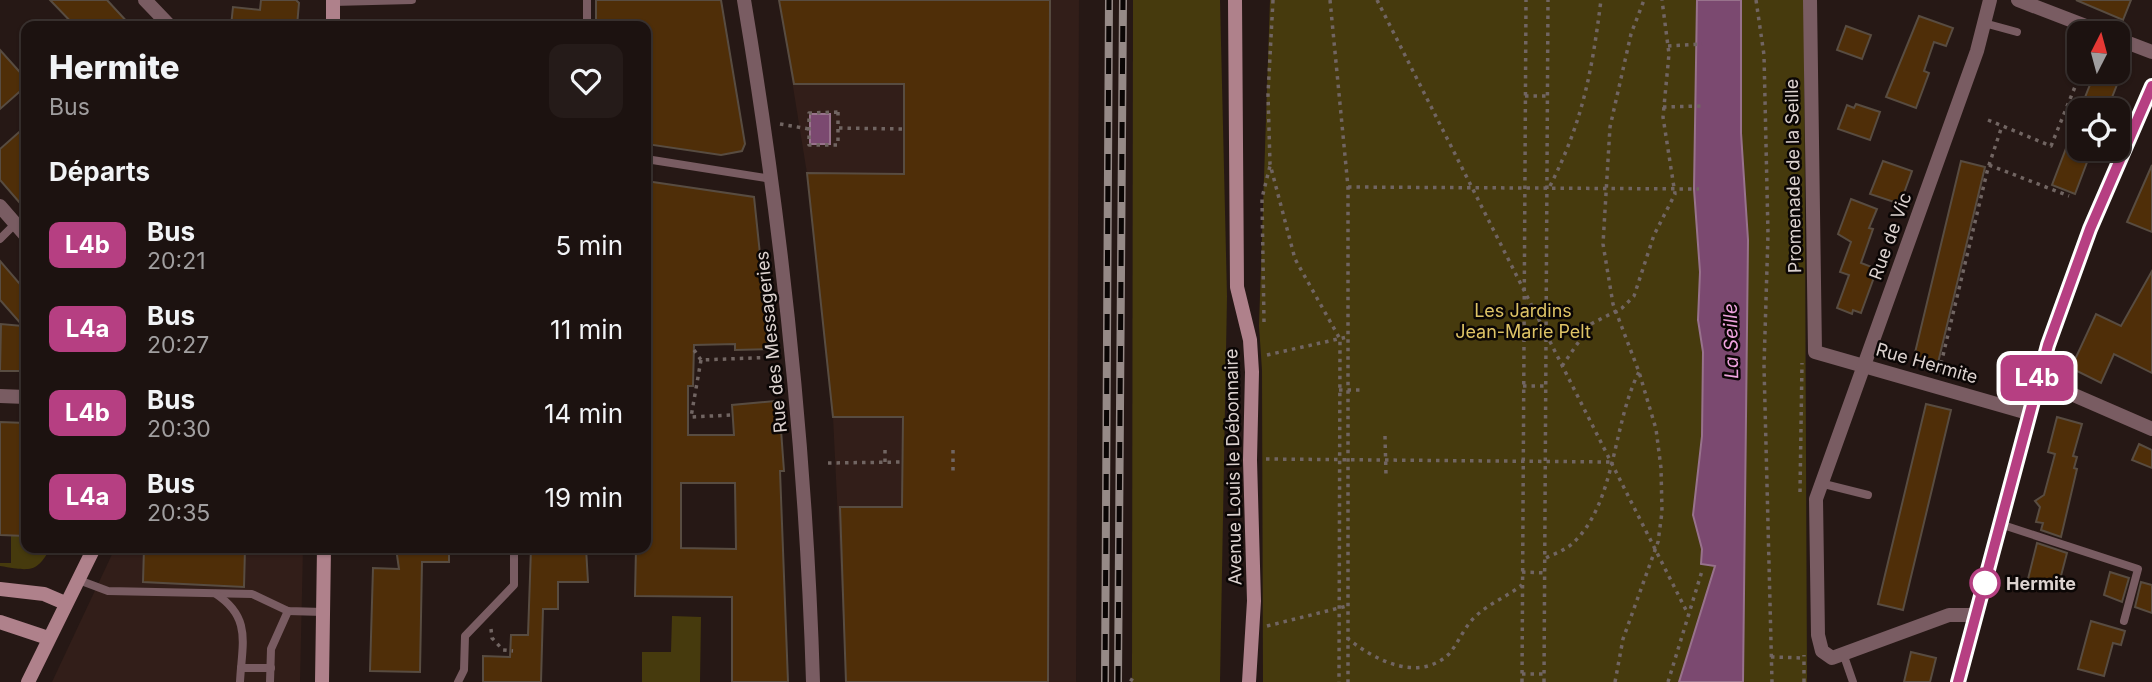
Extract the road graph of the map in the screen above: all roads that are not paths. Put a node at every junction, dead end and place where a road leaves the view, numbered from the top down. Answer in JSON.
{"nodes":[{"id":1,"x":145,"y":0,"type":"edge"},
{"id":2,"x":412,"y":0,"type":"edge"},
{"id":3,"x":587,"y":0,"type":"edge"},
{"id":4,"x":744,"y":0,"type":"edge"},
{"id":5,"x":1235,"y":0,"type":"edge"},
{"id":6,"x":1810,"y":0,"type":"edge"},
{"id":7,"x":1990,"y":0,"type":"edge"},
{"id":8,"x":2018,"y":0,"type":"edge"},
{"id":9,"x":333,"y":1,"type":"edge"},
{"id":10,"x":165,"y":21,"type":"edge"},
{"id":11,"x":332,"y":21,"type":"edge"},
{"id":12,"x":587,"y":21,"type":"edge"},
{"id":13,"x":2073,"y":21,"type":"edge"},
{"id":14,"x":1984,"y":23,"type":"junction"},
{"id":15,"x":2017,"y":32,"type":"dead end"},
{"id":16,"x":2130,"y":44,"type":"edge"},
{"id":17,"x":2152,"y":52,"type":"edge"},
{"id":18,"x":2152,"y":86,"type":"edge"},
{"id":19,"x":651,"y":160,"type":"edge"},
{"id":20,"x":772,"y":179,"type":"junction"},
{"id":21,"x":0,"y":206,"type":"edge"},
{"id":22,"x":16,"y":224,"type":"junction"},
{"id":23,"x":21,"y":230,"type":"edge"},
{"id":24,"x":0,"y":239,"type":"edge"},
{"id":25,"x":1815,"y":352,"type":"joint"},
{"id":26,"x":1864,"y":365,"type":"junction"},
{"id":27,"x":2037,"y":379,"type":"junction"},
{"id":28,"x":0,"y":396,"type":"edge"},
{"id":29,"x":21,"y":397,"type":"edge"},
{"id":30,"x":2028,"y":413,"type":"junction"},
{"id":31,"x":2152,"y":429,"type":"edge"},
{"id":32,"x":1820,"y":483,"type":"junction"},
{"id":33,"x":1868,"y":495,"type":"dead end"},
{"id":34,"x":2000,"y":524,"type":"junction"},
{"id":35,"x":91,"y":553,"type":"edge"},
{"id":36,"x":324,"y":553,"type":"edge"},
{"id":37,"x":514,"y":553,"type":"edge"},
{"id":38,"x":76,"y":579,"type":"junction"},
{"id":39,"x":0,"y":589,"type":"edge"},
{"id":40,"x":213,"y":592,"type":"junction"},
{"id":41,"x":65,"y":603,"type":"junction"},
{"id":42,"x":288,"y":611,"type":"junction"},
{"id":43,"x":323,"y":612,"type":"junction"},
{"id":44,"x":1975,"y":615,"type":"junction"},
{"id":45,"x":2124,"y":621,"type":"dead end"},
{"id":46,"x":0,"y":622,"type":"edge"},
{"id":47,"x":48,"y":638,"type":"junction"},
{"id":48,"x":1844,"y":656,"type":"junction"},
{"id":49,"x":241,"y":668,"type":"junction"},
{"id":50,"x":271,"y":668,"type":"junction"},
{"id":51,"x":28,"y":682,"type":"edge"},
{"id":52,"x":240,"y":682,"type":"edge"},
{"id":53,"x":270,"y":682,"type":"edge"},
{"id":54,"x":322,"y":682,"type":"edge"},
{"id":55,"x":458,"y":682,"type":"edge"},
{"id":56,"x":813,"y":682,"type":"edge"},
{"id":57,"x":1249,"y":682,"type":"edge"},
{"id":58,"x":1853,"y":682,"type":"edge"},
{"id":59,"x":1958,"y":682,"type":"edge"}],
"edges":[{"from":1,"to":10,"type":"street"},
{"from":2,"to":9,"type":"lane"},
{"from":3,"to":12,"type":"lane"},
{"from":4,"to":20,"type":"street","name":"Rue des Messageries"},
{"from":5,"to":57,"type":"street","name":"Avenue Louis le Débonnaire"},
{"from":6,"to":25,"type":"street","name":"Promenade de la Seille"},
{"from":7,"to":14,"type":"street","name":"Rue de Vic"},
{"from":8,"to":13,"type":"street"},
{"from":9,"to":11,"type":"street"},
{"from":14,"to":15,"type":"lane"},
{"from":14,"to":26,"type":"street","name":"Rue de Vic"},
{"from":16,"to":17,"type":"street"},
{"from":18,"to":27,"type":"street"},
{"from":19,"to":20,"type":"lane"},
{"from":20,"to":56,"type":"street","name":"Rue des Messageries"},
{"from":21,"to":22,"type":"street"},
{"from":22,"to":23,"type":"street"},
{"from":22,"to":24,"type":"lane"},
{"from":25,"to":26,"type":"street","name":"Rue Hermite"},
{"from":26,"to":30,"type":"street","name":"Rue Hermite"},
{"from":26,"to":32,"type":"street","name":"Rue de Vic"},
{"from":27,"to":30,"type":"street"},
{"from":27,"to":31,"type":"street"},
{"from":28,"to":29,"type":"street"},
{"from":30,"to":34,"type":"street"},
{"from":32,"to":33,"type":"lane"},
{"from":32,"to":48,"type":"street"},
{"from":34,"to":44,"type":"street"},
{"from":34,"to":45,"type":"lane"},
{"from":35,"to":38,"type":"street"},
{"from":36,"to":43,"type":"street"},
{"from":37,"to":55,"type":"lane"},
{"from":38,"to":40,"type":"lane"},
{"from":38,"to":41,"type":"street"},
{"from":39,"to":41,"type":"street"},
{"from":40,"to":42,"type":"lane"},
{"from":40,"to":49,"type":"lane"},
{"from":41,"to":47,"type":"street"},
{"from":42,"to":43,"type":"lane"},
{"from":42,"to":50,"type":"lane"},
{"from":43,"to":54,"type":"street"},
{"from":44,"to":48,"type":"street"},
{"from":44,"to":59,"type":"street"},
{"from":46,"to":47,"type":"street"},
{"from":47,"to":51,"type":"street"},
{"from":48,"to":58,"type":"lane"},
{"from":49,"to":50,"type":"lane"},
{"from":49,"to":52,"type":"lane"},
{"from":50,"to":53,"type":"lane"}]}
